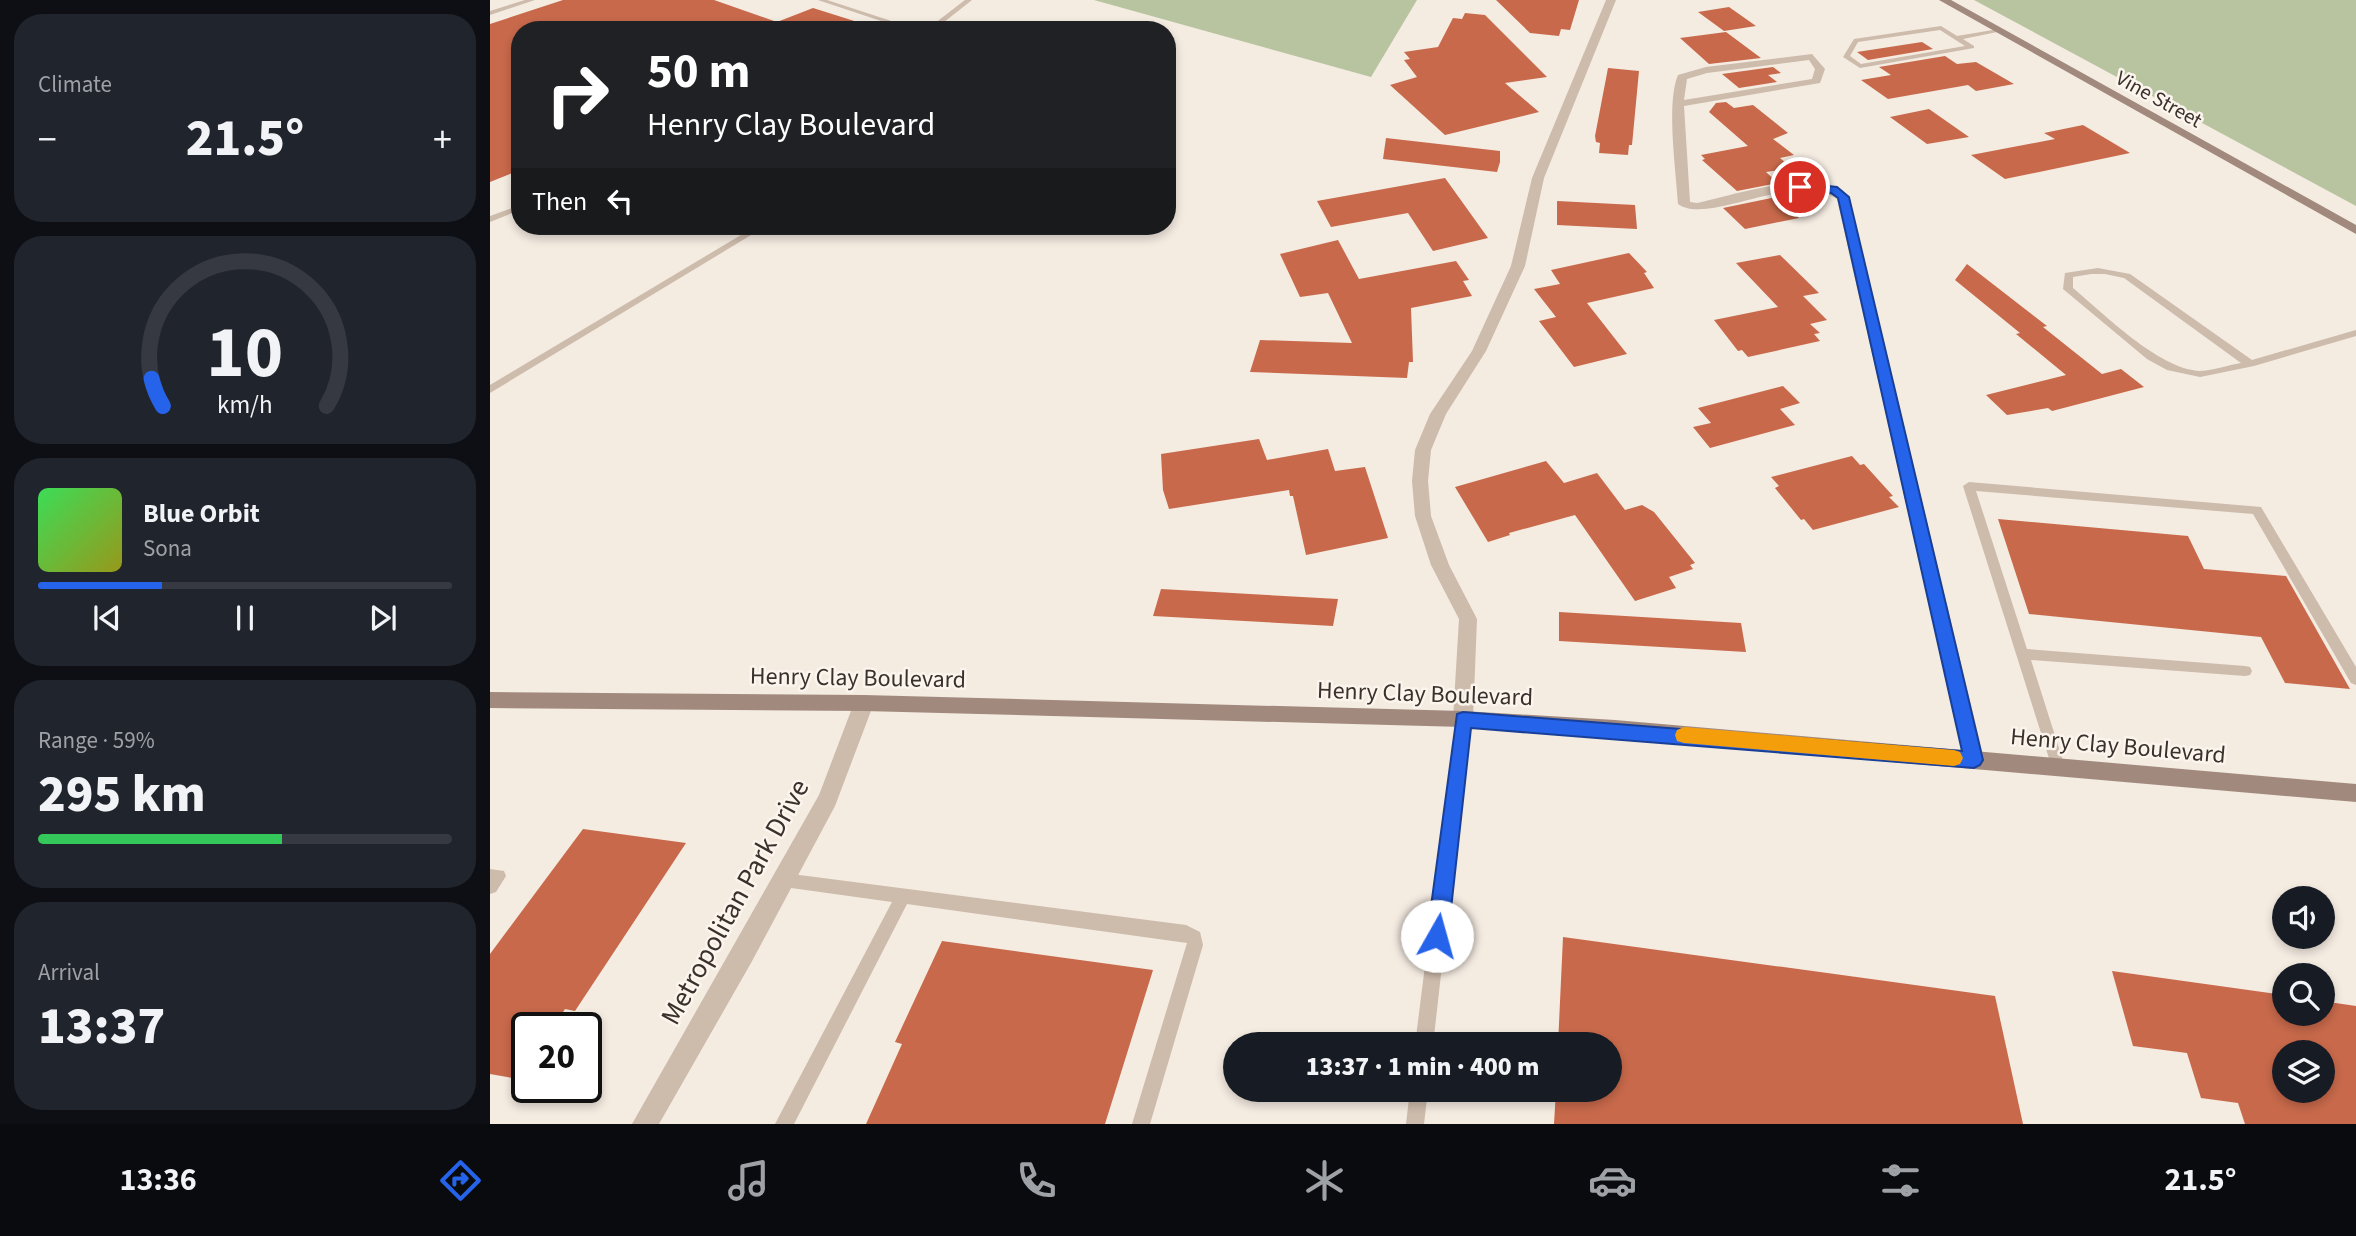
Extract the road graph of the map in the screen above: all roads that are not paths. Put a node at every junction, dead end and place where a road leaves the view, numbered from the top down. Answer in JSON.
{"nodes":[{"id":1,"x":532,"y":0,"type":"edge"},
{"id":2,"x":821,"y":0,"type":"edge"},
{"id":3,"x":968,"y":0,"type":"edge"},
{"id":4,"x":1611,"y":0,"type":"edge"},
{"id":5,"x":1944,"y":0,"type":"edge"},
{"id":6,"x":490,"y":13,"type":"edge"},
{"id":7,"x":888,"y":21,"type":"edge"},
{"id":8,"x":941,"y":21,"type":"edge"},
{"id":9,"x":1999,"y":31,"type":"junction"},
{"id":10,"x":1956,"y":38,"type":"junction"},
{"id":11,"x":1680,"y":104,"type":"junction"},
{"id":12,"x":511,"y":211,"type":"edge"},
{"id":13,"x":490,"y":219,"type":"edge"},
{"id":14,"x":2356,"y":230,"type":"edge"},
{"id":15,"x":747,"y":235,"type":"edge"},
{"id":16,"x":2356,"y":333,"type":"edge"},
{"id":17,"x":2250,"y":364,"type":"junction"},
{"id":18,"x":490,"y":390,"type":"edge"},
{"id":19,"x":2024,"y":654,"type":"junction"},
{"id":20,"x":2245,"y":671,"type":"dead end"},
{"id":21,"x":2356,"y":679,"type":"edge"},
{"id":22,"x":490,"y":700,"type":"edge"},
{"id":23,"x":864,"y":703,"type":"junction"},
{"id":24,"x":1463,"y":719,"type":"junction"},
{"id":25,"x":1974,"y":760,"type":"junction"},
{"id":26,"x":2058,"y":767,"type":"junction"},
{"id":27,"x":2356,"y":793,"type":"edge"},
{"id":28,"x":490,"y":876,"type":"edge"},
{"id":29,"x":784,"y":880,"type":"junction"},
{"id":30,"x":490,"y":887,"type":"edge"},
{"id":31,"x":903,"y":895,"type":"junction"},
{"id":32,"x":1426,"y":1032,"type":"edge"},
{"id":33,"x":1418,"y":1102,"type":"edge"},
{"id":34,"x":645,"y":1124,"type":"edge"},
{"id":35,"x":784,"y":1124,"type":"edge"},
{"id":36,"x":1141,"y":1124,"type":"edge"},
{"id":37,"x":1415,"y":1124,"type":"edge"}],
"edges":[{"from":1,"to":6,"type":"lane"},
{"from":2,"to":7,"type":"lane"},
{"from":3,"to":8,"type":"lane"},
{"from":4,"to":24,"type":"street"},
{"from":5,"to":9,"type":"main road","name":"Vine Street"},
{"from":9,"to":10,"type":"lane"},
{"from":9,"to":14,"type":"main road","name":"Vine Street"},
{"from":10,"to":10,"type":"lane"},
{"from":11,"to":11,"type":"street"},
{"from":11,"to":25,"type":"street"},
{"from":12,"to":13,"type":"lane"},
{"from":15,"to":18,"type":"lane"},
{"from":16,"to":17,"type":"lane"},
{"from":17,"to":17,"type":"lane"},
{"from":19,"to":20,"type":"lane"},
{"from":19,"to":21,"type":"lane"},
{"from":19,"to":26,"type":"lane"},
{"from":22,"to":23,"type":"main road","name":"Henry Clay Boulevard"},
{"from":23,"to":24,"type":"main road","name":"Henry Clay Boulevard"},
{"from":23,"to":29,"type":"street","name":"Metropolitan Park Drive"},
{"from":24,"to":25,"type":"main road","name":"Henry Clay Boulevard"},
{"from":24,"to":32,"type":"lane"},
{"from":25,"to":26,"type":"main road","name":"Henry Clay Boulevard"},
{"from":26,"to":27,"type":"main road","name":"Henry Clay Boulevard"},
{"from":28,"to":30,"type":"lane"},
{"from":29,"to":31,"type":"lane"},
{"from":29,"to":34,"type":"street","name":"Metropolitan Park Drive"},
{"from":31,"to":35,"type":"lane"},
{"from":31,"to":36,"type":"lane"},
{"from":33,"to":37,"type":"lane"}]}
